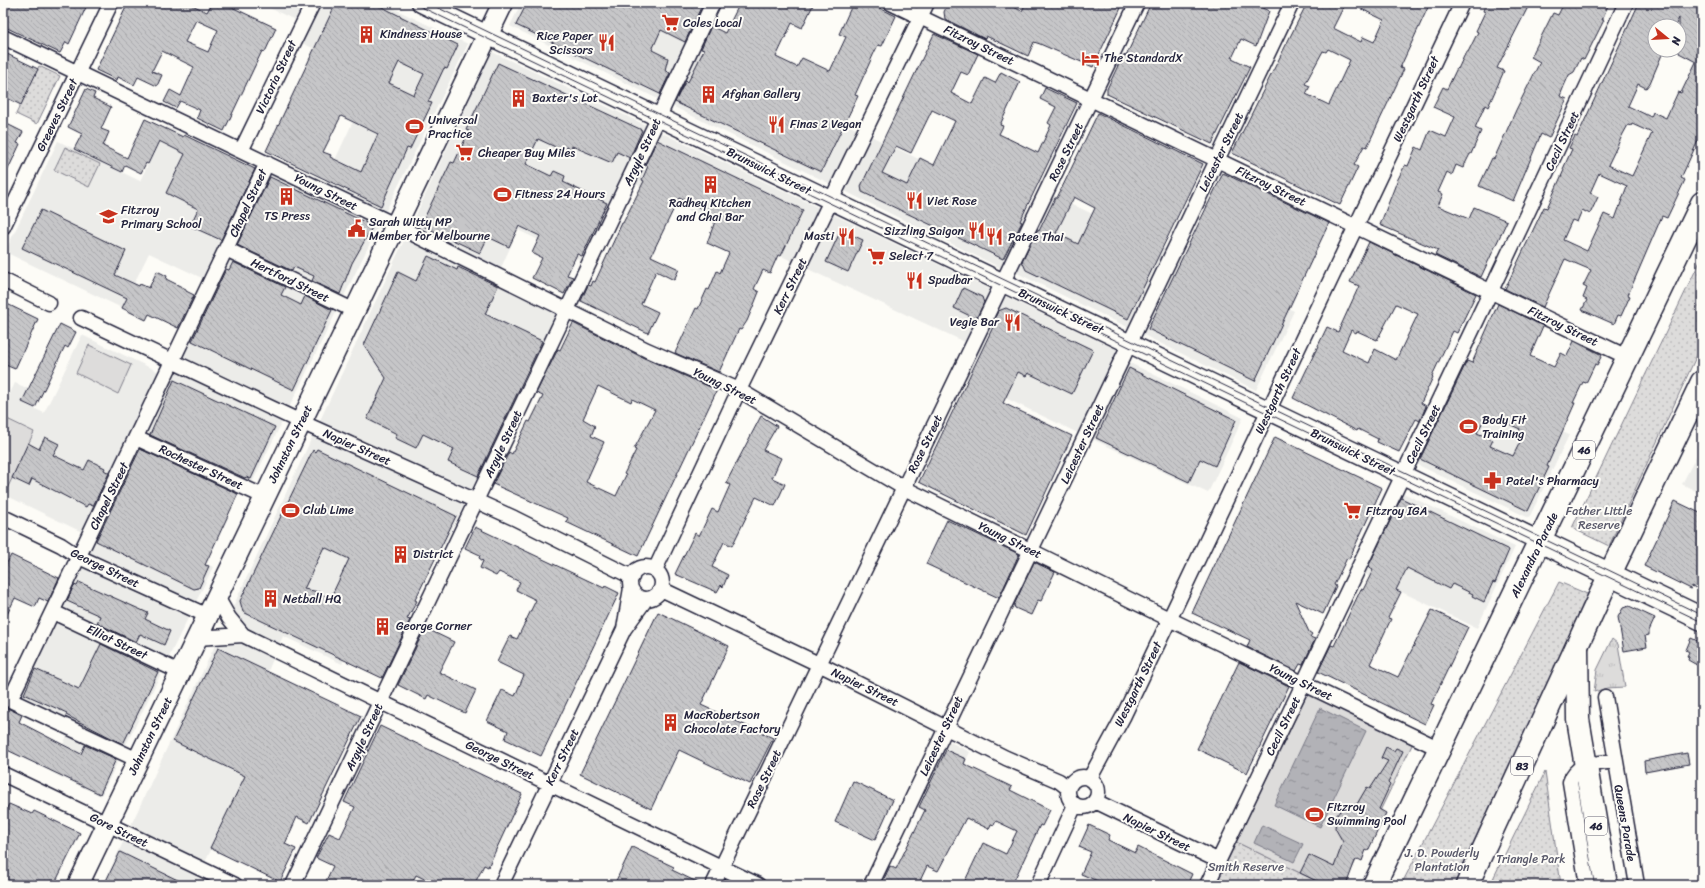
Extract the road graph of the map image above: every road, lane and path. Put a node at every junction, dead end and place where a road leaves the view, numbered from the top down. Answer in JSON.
{"nodes":[{"id":1,"x":111,"y":3,"type":"edge"},
{"id":2,"x":312,"y":3,"type":"edge"},
{"id":3,"x":421,"y":3,"type":"edge"},
{"id":4,"x":503,"y":3,"type":"edge"},
{"id":5,"x":891,"y":3,"type":"edge"},
{"id":6,"x":927,"y":3,"type":"edge"},
{"id":7,"x":1137,"y":3,"type":"edge"},
{"id":8,"x":1292,"y":3,"type":"edge"},
{"id":9,"x":1462,"y":3,"type":"edge"},
{"id":10,"x":1626,"y":3,"type":"edge"},
{"id":11,"x":713,"y":4,"type":"edge"},
{"id":12,"x":920,"y":17,"type":"junction"},
{"id":13,"x":488,"y":35,"type":"junction"},
{"id":14,"x":3,"y":37,"type":"edge"},
{"id":15,"x":78,"y":73,"type":"junction"},
{"id":16,"x":1091,"y":99,"type":"junction"},
{"id":17,"x":658,"y":118,"type":"junction"},
{"id":18,"x":241,"y":151,"type":"junction"},
{"id":19,"x":1218,"y":160,"type":"junction"},
{"id":20,"x":267,"y":163,"type":"junction"},
{"id":21,"x":832,"y":201,"type":"junction"},
{"id":22,"x":1702,"y":203,"type":"edge"},
{"id":23,"x":395,"y":225,"type":"junction"},
{"id":24,"x":3,"y":227,"type":"edge"},
{"id":25,"x":1356,"y":227,"type":"junction"},
{"id":26,"x":226,"y":249,"type":"junction"},
{"id":27,"x":3,"y":280,"type":"edge"},
{"id":28,"x":1003,"y":283,"type":"junction"},
{"id":29,"x":1491,"y":292,"type":"junction"},
{"id":30,"x":49,"y":303,"type":"dead end"},
{"id":31,"x":567,"y":310,"type":"junction"},
{"id":32,"x":354,"y":311,"type":"junction"},
{"id":33,"x":82,"y":318,"type":"dead end"},
{"id":34,"x":1130,"y":344,"type":"junction"},
{"id":35,"x":1629,"y":358,"type":"junction"},
{"id":36,"x":173,"y":362,"type":"junction"},
{"id":37,"x":739,"y":390,"type":"junction"},
{"id":38,"x":1700,"y":393,"type":"edge"},
{"id":39,"x":1268,"y":411,"type":"junction"},
{"id":40,"x":301,"y":422,"type":"junction"},
{"id":41,"x":136,"y":438,"type":"junction"},
{"id":42,"x":1403,"y":475,"type":"junction"},
{"id":43,"x":904,"y":488,"type":"junction"},
{"id":44,"x":265,"y":497,"type":"junction"},
{"id":45,"x":476,"y":501,"type":"junction"},
{"id":46,"x":3,"y":517,"type":"edge"},
{"id":47,"x":1540,"y":541,"type":"junction"},
{"id":48,"x":1031,"y":551,"type":"junction"},
{"id":49,"x":79,"y":557,"type":"junction"},
{"id":50,"x":655,"y":570,"type":"junction"},
{"id":51,"x":1610,"y":574,"type":"junction"},
{"id":52,"x":632,"y":582,"type":"junction"},
{"id":53,"x":661,"y":589,"type":"junction"},
{"id":54,"x":217,"y":597,"type":"junction"},
{"id":55,"x":646,"y":599,"type":"junction"},
{"id":56,"x":53,"y":612,"type":"junction"},
{"id":57,"x":208,"y":616,"type":"junction"},
{"id":58,"x":1169,"y":619,"type":"junction"},
{"id":59,"x":1702,"y":619,"type":"edge"},
{"id":60,"x":624,"y":629,"type":"junction"},
{"id":61,"x":243,"y":635,"type":"junction"},
{"id":62,"x":197,"y":638,"type":"junction"},
{"id":63,"x":1577,"y":647,"type":"junction"},
{"id":64,"x":818,"y":664,"type":"junction"},
{"id":65,"x":180,"y":672,"type":"junction"},
{"id":66,"x":1304,"y":684,"type":"junction"},
{"id":67,"x":1605,"y":697,"type":"dead end"},
{"id":68,"x":380,"y":702,"type":"junction"},
{"id":69,"x":946,"y":727,"type":"junction"},
{"id":70,"x":1440,"y":749,"type":"junction"},
{"id":71,"x":138,"y":760,"type":"junction"},
{"id":72,"x":1614,"y":761,"type":"junction"},
{"id":73,"x":1586,"y":766,"type":"junction"},
{"id":74,"x":3,"y":774,"type":"edge"},
{"id":75,"x":1090,"y":778,"type":"junction"},
{"id":76,"x":549,"y":784,"type":"junction"},
{"id":77,"x":1068,"y":788,"type":"junction"},
{"id":78,"x":1095,"y":801,"type":"junction"},
{"id":79,"x":1075,"y":805,"type":"junction"},
{"id":80,"x":107,"y":824,"type":"junction"},
{"id":81,"x":1219,"y":861,"type":"junction"},
{"id":82,"x":722,"y":866,"type":"junction"},
{"id":83,"x":78,"y":885,"type":"edge"},
{"id":84,"x":235,"y":885,"type":"edge"},
{"id":85,"x":293,"y":885,"type":"edge"},
{"id":86,"x":501,"y":885,"type":"edge"},
{"id":87,"x":713,"y":885,"type":"edge"},
{"id":88,"x":758,"y":885,"type":"edge"},
{"id":89,"x":871,"y":885,"type":"edge"},
{"id":90,"x":1038,"y":885,"type":"edge"},
{"id":91,"x":1207,"y":885,"type":"edge"},
{"id":92,"x":1374,"y":885,"type":"edge"},
{"id":93,"x":1467,"y":885,"type":"edge"},
{"id":94,"x":1587,"y":885,"type":"edge"},
{"id":95,"x":1606,"y":885,"type":"edge"},
{"id":96,"x":1637,"y":885,"type":"edge"}],
"edges":[{"from":1,"to":15,"type":"street","name":"Greeves Street"},
{"from":2,"to":18,"type":"street","name":"Victoria Street"},
{"from":3,"to":13,"type":"street","name":"Brunswick Street"},
{"from":4,"to":13,"type":"main road","name":"Johnston Street"},
{"from":5,"to":12,"type":"street","name":"Fitzroy Street"},
{"from":6,"to":12,"type":"street","name":"Kerr Street"},
{"from":7,"to":16,"type":"street","name":"Rose Street"},
{"from":8,"to":19,"type":"street","name":"Leicester Street"},
{"from":9,"to":25,"type":"street","name":"Westgarth Street"},
{"from":10,"to":29,"type":"street","name":"Cecil Street"},
{"from":11,"to":17,"type":"street","name":"Argyle Street"},
{"from":12,"to":16,"type":"street","name":"Fitzroy Street"},
{"from":12,"to":21,"type":"street","name":"Kerr Street"},
{"from":13,"to":17,"type":"street","name":"Brunswick Street"},
{"from":13,"to":23,"type":"main road","name":"Johnston Street"},
{"from":14,"to":15,"type":"street","name":"Young Street"},
{"from":15,"to":18,"type":"street","name":"Young Street"},
{"from":15,"to":24,"type":"street","name":"Greeves Street"},
{"from":16,"to":19,"type":"street","name":"Fitzroy Street"},
{"from":16,"to":28,"type":"street","name":"Rose Street"},
{"from":17,"to":21,"type":"street","name":"Brunswick Street"},
{"from":17,"to":31,"type":"street","name":"Argyle Street"},
{"from":18,"to":20,"type":"street","name":"Young Street"},
{"from":19,"to":25,"type":"street","name":"Fitzroy Street"},
{"from":19,"to":34,"type":"street","name":"Leicester Street"},
{"from":20,"to":23,"type":"street","name":"Young Street"},
{"from":20,"to":26,"type":"street","name":"Chapel Street"},
{"from":21,"to":28,"type":"street","name":"Brunswick Street"},
{"from":21,"to":37,"type":"street","name":"Kerr Street"},
{"from":22,"to":35,"type":"main road","name":"Alexandra Parade","number":"46"},
{"from":23,"to":31,"type":"street","name":"Young Street"},
{"from":23,"to":32,"type":"main road","name":"Johnston Street"},
{"from":25,"to":29,"type":"street","name":"Fitzroy Street"},
{"from":25,"to":39,"type":"street","name":"Westgarth Street"},
{"from":26,"to":32,"type":"street","name":"Hertford Street"},
{"from":26,"to":36,"type":"street","name":"Chapel Street"},
{"from":27,"to":30,"type":"street"},
{"from":28,"to":34,"type":"street","name":"Brunswick Street"},
{"from":28,"to":43,"type":"street","name":"Rose Street"},
{"from":29,"to":35,"type":"street","name":"Fitzroy Street"},
{"from":29,"to":42,"type":"street","name":"Cecil Street"},
{"from":31,"to":37,"type":"street","name":"Young Street"},
{"from":31,"to":45,"type":"street","name":"Argyle Street"},
{"from":32,"to":40,"type":"main road","name":"Johnston Street"},
{"from":33,"to":36,"type":"street","name":"Napier Street"},
{"from":34,"to":39,"type":"street","name":"Brunswick Street"},
{"from":34,"to":48,"type":"street","name":"Leicester Street"},
{"from":35,"to":47,"type":"main road","name":"Alexandra Parade","number":"46"},
{"from":36,"to":40,"type":"street","name":"Napier Street"},
{"from":36,"to":41,"type":"street","name":"Chapel Street"},
{"from":37,"to":43,"type":"street","name":"Young Street"},
{"from":37,"to":50,"type":"street","name":"Kerr Street"},
{"from":38,"to":51,"type":"main road","number":"46"},
{"from":39,"to":42,"type":"street","name":"Brunswick Street"},
{"from":39,"to":58,"type":"street","name":"Westgarth Street"},
{"from":40,"to":44,"type":"main road","name":"Johnston Street"},
{"from":40,"to":45,"type":"street","name":"Napier Street"},
{"from":41,"to":44,"type":"street","name":"Rochester Street"},
{"from":41,"to":49,"type":"street","name":"Chapel Street"},
{"from":42,"to":47,"type":"street","name":"Brunswick Street"},
{"from":42,"to":66,"type":"street","name":"Cecil Street"},
{"from":43,"to":48,"type":"street","name":"Young Street"},
{"from":43,"to":64,"type":"street","name":"Rose Street"},
{"from":44,"to":54,"type":"main road","name":"Johnston Street"},
{"from":45,"to":52,"type":"street","name":"Napier Street"},
{"from":45,"to":68,"type":"street","name":"Argyle Street"},
{"from":46,"to":49,"type":"street","name":"George Street"},
{"from":47,"to":51,"type":"main road","name":"Brunswick Street"},
{"from":47,"to":70,"type":"main road","name":"Alexandra Parade","number":"46"},
{"from":48,"to":58,"type":"street","name":"Young Street"},
{"from":48,"to":69,"type":"street","name":"Leicester Street"},
{"from":49,"to":56,"type":"street","name":"Chapel Street"},
{"from":49,"to":57,"type":"street","name":"George Street"},
{"from":50,"to":52,"type":"street"},
{"from":50,"to":53,"type":"street"},
{"from":51,"to":59,"type":"main road","name":"Brunswick Street"},
{"from":51,"to":63,"type":"main road","number":"46"},
{"from":52,"to":55,"type":"street"},
{"from":52,"to":60,"type":"street","name":"Kerr Street"},
{"from":53,"to":55,"type":"street"},
{"from":53,"to":64,"type":"street","name":"Napier Street"},
{"from":54,"to":57,"type":"main road","name":"Johnston Street"},
{"from":54,"to":61,"type":"street","name":"George Street"},
{"from":55,"to":60,"type":"street","name":"Kerr Street"},
{"from":56,"to":65,"type":"street","name":"Elliot Street"},
{"from":56,"to":71,"type":"street","name":"Chapel Street"},
{"from":57,"to":62,"type":"main road","name":"Johnston Street"},
{"from":58,"to":66,"type":"street","name":"Young Street"},
{"from":58,"to":75,"type":"street","name":"Westgarth Street"},
{"from":60,"to":76,"type":"street","name":"Kerr Street"},
{"from":61,"to":62,"type":"street","name":"George Street"},
{"from":61,"to":68,"type":"street","name":"George Street"},
{"from":62,"to":65,"type":"main road","name":"Johnston Street"},
{"from":63,"to":73,"type":"main road","number":"46"},
{"from":63,"to":93,"type":"main road","number":"83"},
{"from":64,"to":69,"type":"street","name":"Napier Street"},
{"from":64,"to":82,"type":"street","name":"Rose Street"},
{"from":65,"to":71,"type":"main road","name":"Johnston Street"},
{"from":66,"to":70,"type":"street","name":"Young Street"},
{"from":66,"to":81,"type":"street","name":"Cecil Street"},
{"from":67,"to":72,"type":"street","name":"Queens Parade"},
{"from":68,"to":76,"type":"street","name":"George Street"},
{"from":68,"to":85,"type":"street","name":"Argyle Street"},
{"from":69,"to":77,"type":"street","name":"Napier Street"},
{"from":69,"to":89,"type":"street","name":"Leicester Street"},
{"from":70,"to":92,"type":"main road","name":"Alexandra Parade","number":"46"},
{"from":71,"to":80,"type":"main road","name":"Johnston Street"},
{"from":72,"to":73,"type":"street"},
{"from":72,"to":96,"type":"street","name":"Queens Parade"},
{"from":73,"to":94,"type":"street"},
{"from":73,"to":95,"type":"main road","number":"46"},
{"from":74,"to":80,"type":"street","name":"Gore Street"},
{"from":75,"to":77,"type":"street"},
{"from":75,"to":78,"type":"street"},
{"from":76,"to":82,"type":"street","name":"George Street"},
{"from":76,"to":86,"type":"street","name":"Kerr Street"},
{"from":77,"to":79,"type":"street"},
{"from":78,"to":79,"type":"street"},
{"from":78,"to":81,"type":"street","name":"Napier Street"},
{"from":79,"to":90,"type":"street"},
{"from":80,"to":83,"type":"main road","name":"Johnston Street"},
{"from":80,"to":84,"type":"street","name":"Gore Street"},
{"from":81,"to":91,"type":"street","name":"Cecil Street"},
{"from":82,"to":87,"type":"street","name":"Rose Street"},
{"from":82,"to":88,"type":"street","name":"George Street"}]}
